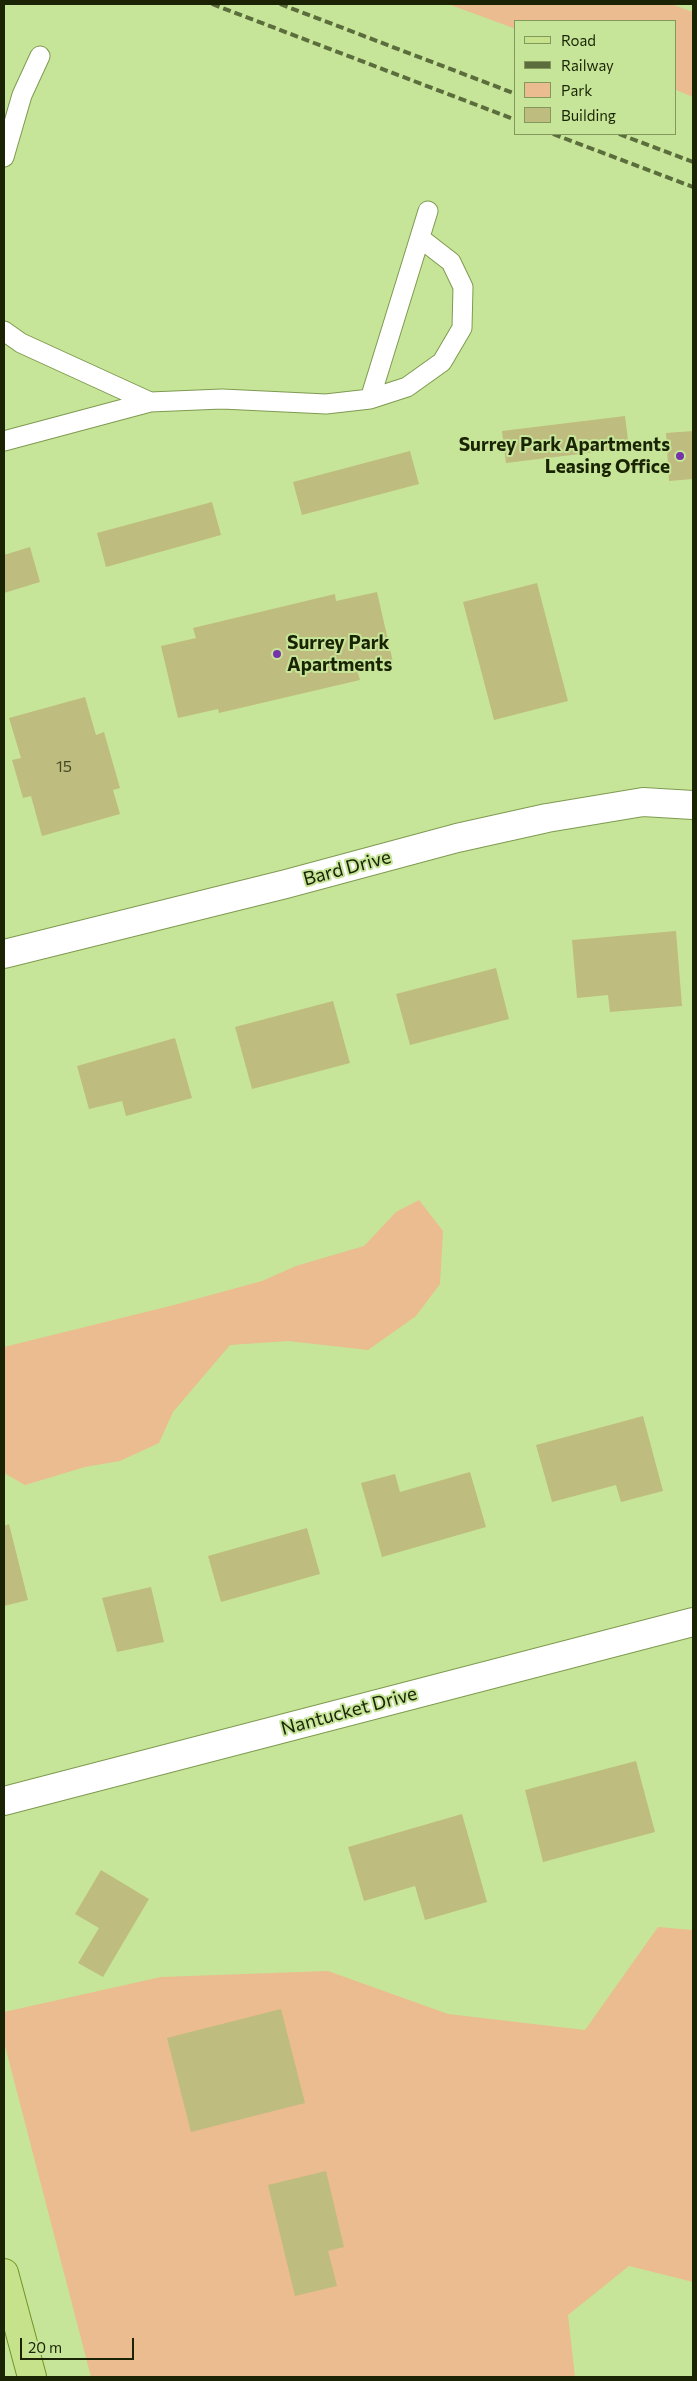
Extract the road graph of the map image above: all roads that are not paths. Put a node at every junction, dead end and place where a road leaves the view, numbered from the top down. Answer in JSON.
{"nodes":[{"id":1,"x":40,"y":56,"type":"dead end"},
{"id":2,"x":4,"y":157,"type":"edge"},
{"id":3,"x":428,"y":210,"type":"dead end"},
{"id":4,"x":420,"y":238,"type":"junction"},
{"id":5,"x":4,"y":331,"type":"edge"},
{"id":6,"x":370,"y":399,"type":"junction"},
{"id":7,"x":150,"y":402,"type":"junction"},
{"id":8,"x":4,"y":441,"type":"edge"},
{"id":9,"x":693,"y":805,"type":"edge"},
{"id":10,"x":4,"y":954,"type":"edge"},
{"id":11,"x":693,"y":1622,"type":"edge"},
{"id":12,"x":4,"y":1801,"type":"edge"},
{"id":13,"x":4,"y":2272,"type":"edge"},
{"id":14,"x":32,"y":2377,"type":"edge"}],
"edges":[{"from":1,"to":2,"type":"lane"},
{"from":3,"to":4,"type":"lane"},
{"from":4,"to":6,"type":"lane"},
{"from":4,"to":6,"type":"lane"},
{"from":5,"to":7,"type":"lane"},
{"from":6,"to":7,"type":"lane"},
{"from":7,"to":8,"type":"lane"},
{"from":9,"to":10,"type":"street","name":"Bard Drive"},
{"from":11,"to":12,"type":"street","name":"Nantucket Drive"},
{"from":13,"to":14,"type":"main road"}]}
